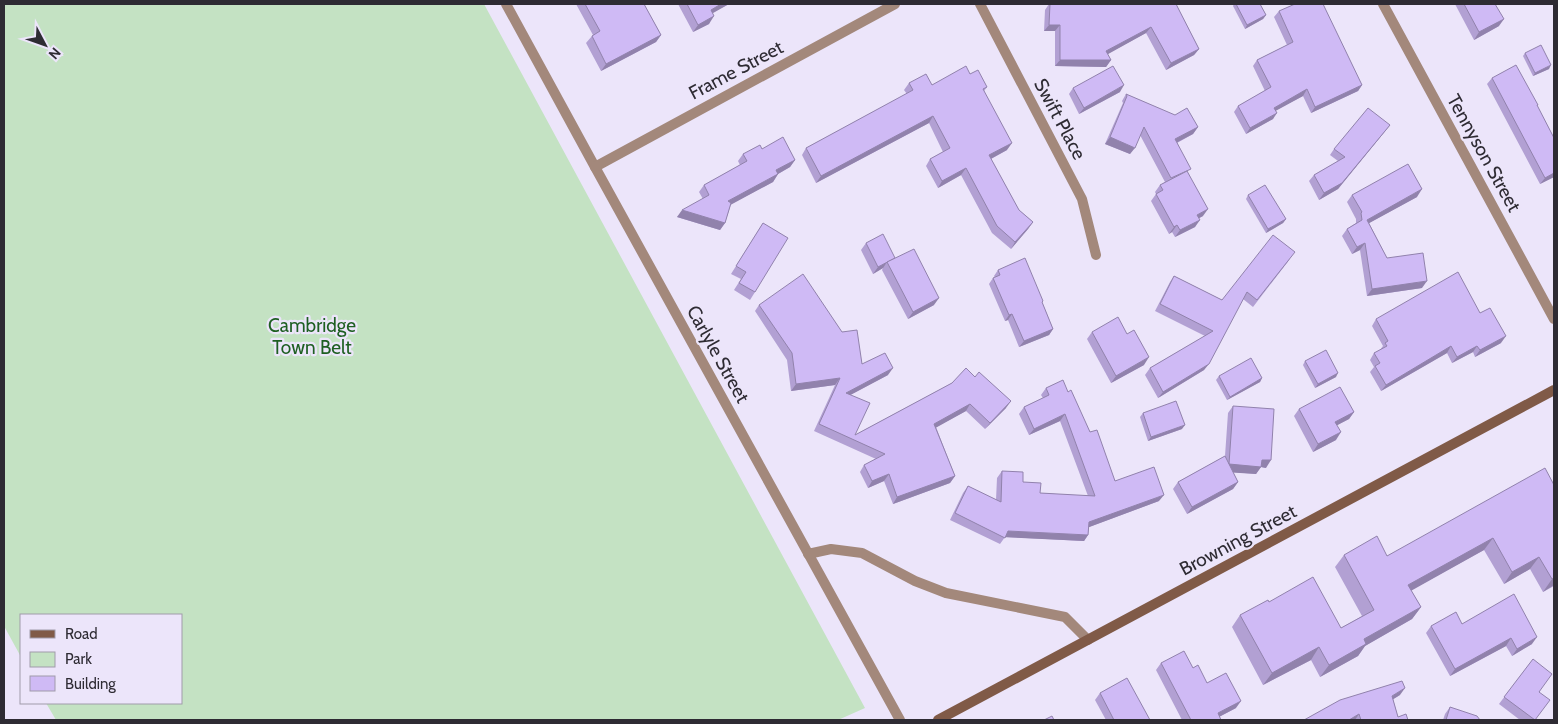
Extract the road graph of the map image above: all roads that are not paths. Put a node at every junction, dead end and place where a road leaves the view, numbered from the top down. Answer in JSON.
{"nodes":[{"id":1,"x":506,"y":4,"type":"edge"},
{"id":2,"x":895,"y":4,"type":"edge"},
{"id":3,"x":980,"y":4,"type":"edge"},
{"id":4,"x":1383,"y":4,"type":"edge"},
{"id":5,"x":594,"y":167,"type":"junction"},
{"id":6,"x":1096,"y":254,"type":"dead end"},
{"id":7,"x":1554,"y":319,"type":"edge"},
{"id":8,"x":1554,"y":390,"type":"edge"},
{"id":9,"x":808,"y":554,"type":"junction"},
{"id":10,"x":1088,"y":640,"type":"junction"},
{"id":11,"x":900,"y":720,"type":"edge"},
{"id":12,"x":938,"y":720,"type":"edge"}],
"edges":[{"from":1,"to":5,"type":"street","name":"Carlyle Street"},
{"from":2,"to":5,"type":"street","name":"Frame Street"},
{"from":3,"to":6,"type":"street","name":"Swift Place"},
{"from":4,"to":7,"type":"street","name":"Tennyson Street"},
{"from":5,"to":9,"type":"street","name":"Carlyle Street"},
{"from":8,"to":10,"type":"street","name":"Browning Street"},
{"from":9,"to":10,"type":"street"},
{"from":9,"to":11,"type":"street","name":"Carlyle Street"},
{"from":10,"to":12,"type":"street","name":"Browning Street"}]}
